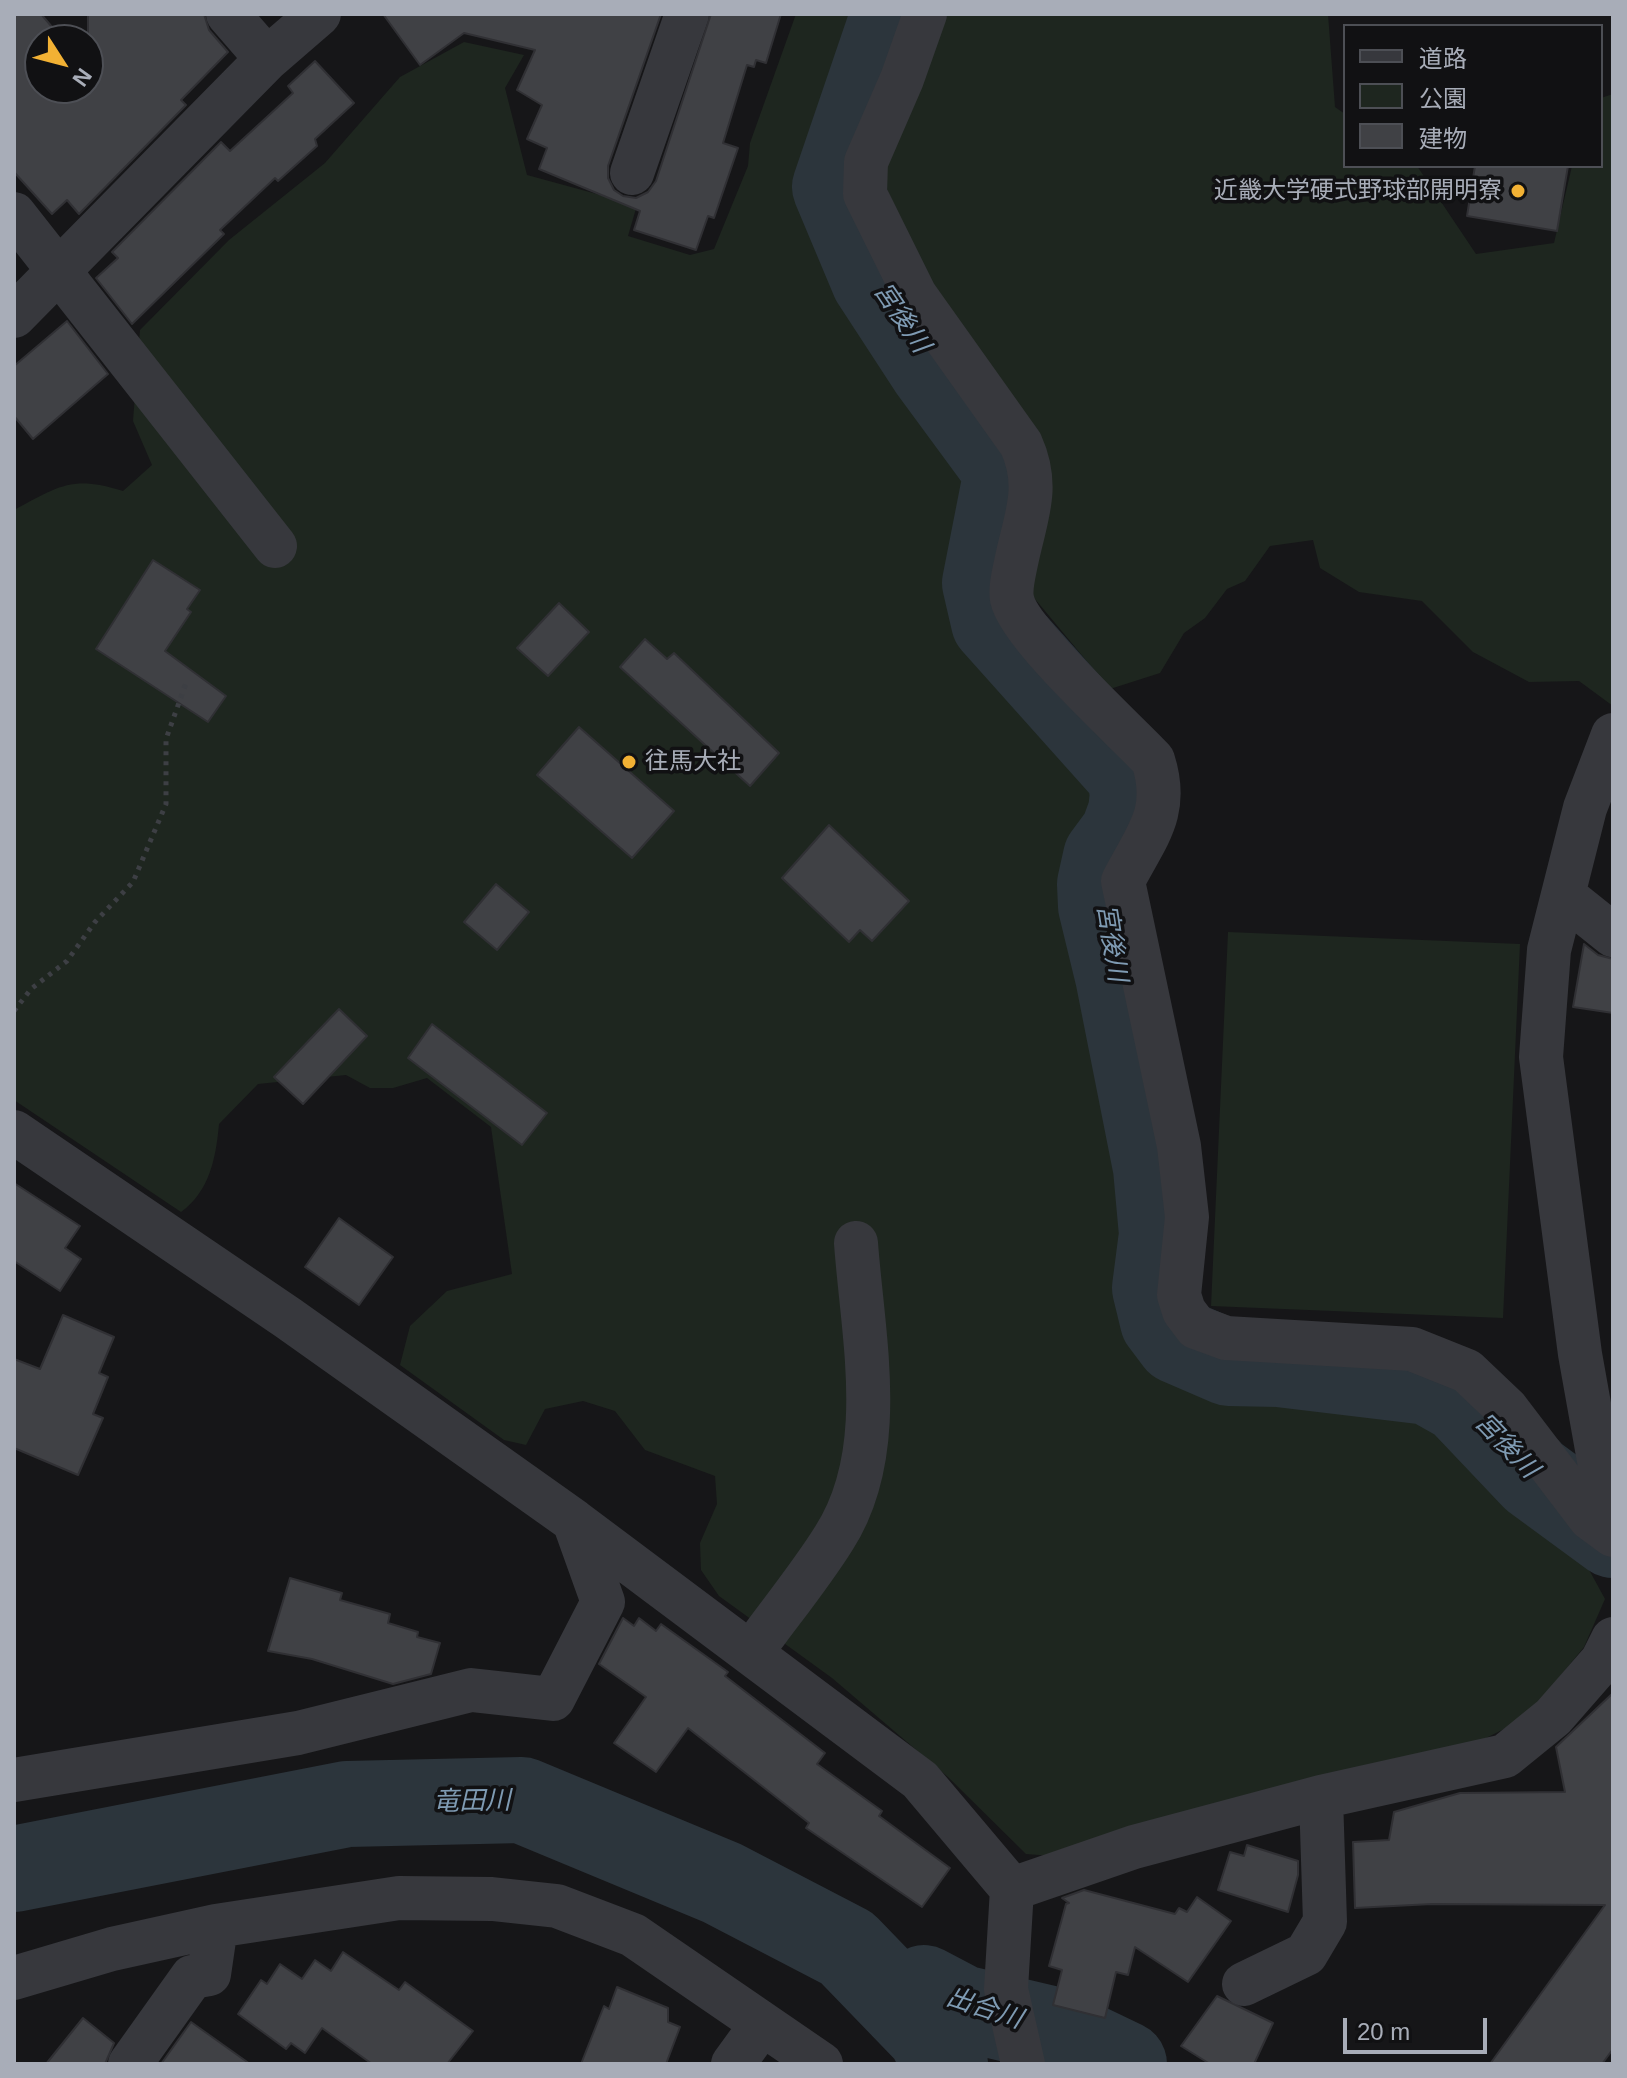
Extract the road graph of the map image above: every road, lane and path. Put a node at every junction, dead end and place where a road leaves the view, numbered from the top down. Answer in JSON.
{"nodes":[{"id":1,"x":228,"y":14,"type":"edge"},
{"id":2,"x":319,"y":14,"type":"edge"},
{"id":3,"x":687,"y":14,"type":"edge"},
{"id":4,"x":925,"y":14,"type":"edge"},
{"id":5,"x":267,"y":59,"type":"junction"},
{"id":6,"x":632,"y":173,"type":"dead end"},
{"id":7,"x":14,"y":214,"type":"edge"},
{"id":8,"x":60,"y":272,"type":"junction"},
{"id":9,"x":14,"y":316,"type":"edge"},
{"id":10,"x":275,"y":546,"type":"dead end"},
{"id":11,"x":186,"y":683,"type":"dead end"},
{"id":12,"x":1613,"y":735,"type":"edge"},
{"id":13,"x":1604,"y":778,"type":"edge"},
{"id":14,"x":1563,"y":895,"type":"junction"},
{"id":15,"x":1613,"y":935,"type":"edge"},
{"id":16,"x":14,"y":1011,"type":"edge"},
{"id":17,"x":14,"y":1132,"type":"edge"},
{"id":18,"x":856,"y":1243,"type":"dead end"},
{"id":19,"x":1595,"y":1342,"type":"edge"},
{"id":20,"x":1613,"y":1508,"type":"edge"},
{"id":21,"x":574,"y":1521,"type":"junction"},
{"id":22,"x":1613,"y":1535,"type":"edge"},
{"id":23,"x":1613,"y":1639,"type":"edge"},
{"id":24,"x":751,"y":1653,"type":"junction"},
{"id":25,"x":14,"y":1780,"type":"edge"},
{"id":26,"x":1321,"y":1797,"type":"junction"},
{"id":27,"x":1012,"y":1889,"type":"junction"},
{"id":28,"x":216,"y":1926,"type":"junction"},
{"id":29,"x":14,"y":1978,"type":"edge"},
{"id":30,"x":1244,"y":1984,"type":"dead end"},
{"id":31,"x":762,"y":2024,"type":"junction"},
{"id":32,"x":1023,"y":2063,"type":"edge"},
{"id":33,"x":130,"y":2064,"type":"edge"},
{"id":34,"x":733,"y":2064,"type":"edge"},
{"id":35,"x":821,"y":2064,"type":"edge"}],
"edges":[{"from":1,"to":5,"type":"street"},
{"from":2,"to":5,"type":"street"},
{"from":3,"to":6,"type":"street"},
{"from":4,"to":22,"type":"street"},
{"from":5,"to":8,"type":"street"},
{"from":7,"to":8,"type":"street"},
{"from":8,"to":9,"type":"street"},
{"from":8,"to":10,"type":"street"},
{"from":11,"to":16,"type":"path"},
{"from":12,"to":13,"type":"street"},
{"from":13,"to":14,"type":"street"},
{"from":14,"to":15,"type":"street"},
{"from":14,"to":19,"type":"street"},
{"from":17,"to":21,"type":"street"},
{"from":18,"to":24,"type":"street"},
{"from":19,"to":20,"type":"street"},
{"from":21,"to":24,"type":"street"},
{"from":21,"to":25,"type":"street"},
{"from":23,"to":26,"type":"street"},
{"from":24,"to":27,"type":"street"},
{"from":26,"to":27,"type":"street"},
{"from":26,"to":30,"type":"street"},
{"from":27,"to":32,"type":"street"},
{"from":28,"to":29,"type":"street"},
{"from":28,"to":31,"type":"street"},
{"from":28,"to":33,"type":"street"},
{"from":31,"to":34,"type":"street"},
{"from":31,"to":35,"type":"street"}]}
